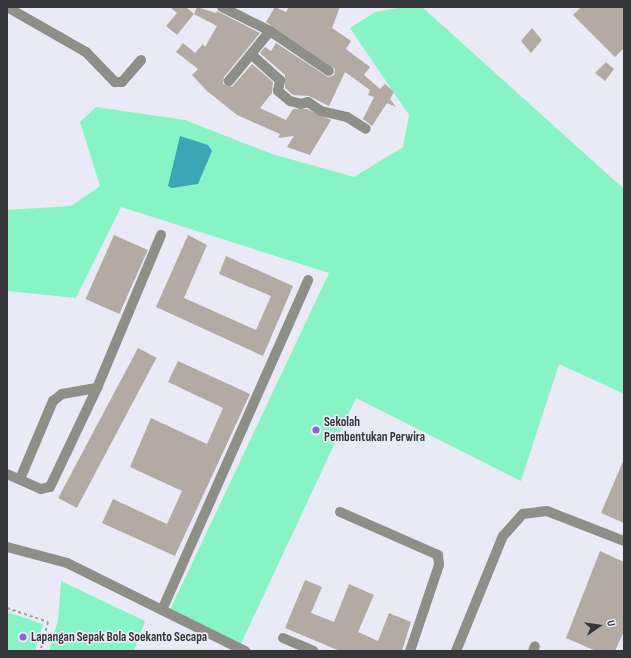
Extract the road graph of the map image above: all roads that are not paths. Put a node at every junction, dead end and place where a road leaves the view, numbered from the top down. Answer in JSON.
{"nodes":[{"id":1,"x":7,"y":7,"type":"edge"},
{"id":2,"x":222,"y":7,"type":"edge"},
{"id":3,"x":270,"y":31,"type":"junction"},
{"id":4,"x":252,"y":56,"type":"junction"},
{"id":5,"x":141,"y":60,"type":"dead end"},
{"id":6,"x":329,"y":71,"type":"dead end"},
{"id":7,"x":230,"y":81,"type":"dead end"},
{"id":8,"x":366,"y":129,"type":"dead end"},
{"id":9,"x":161,"y":235,"type":"dead end"},
{"id":10,"x":308,"y":280,"type":"dead end"},
{"id":11,"x":97,"y":388,"type":"junction"},
{"id":12,"x":7,"y":474,"type":"edge"},
{"id":13,"x":20,"y":479,"type":"junction"},
{"id":14,"x":340,"y":512,"type":"dead end"},
{"id":15,"x":624,"y":541,"type":"edge"},
{"id":16,"x":7,"y":547,"type":"edge"},
{"id":17,"x":162,"y":610,"type":"junction"},
{"id":18,"x":283,"y":638,"type":"dead end"},
{"id":19,"x":245,"y":651,"type":"edge"},
{"id":20,"x":313,"y":651,"type":"edge"},
{"id":21,"x":410,"y":651,"type":"edge"},
{"id":22,"x":456,"y":651,"type":"edge"}],
"edges":[{"from":1,"to":5,"type":"street"},
{"from":2,"to":3,"type":"street"},
{"from":3,"to":4,"type":"street"},
{"from":3,"to":6,"type":"street"},
{"from":4,"to":7,"type":"street"},
{"from":4,"to":8,"type":"street"},
{"from":9,"to":11,"type":"street"},
{"from":10,"to":17,"type":"street"},
{"from":11,"to":13,"type":"street"},
{"from":11,"to":13,"type":"street"},
{"from":12,"to":13,"type":"street"},
{"from":14,"to":21,"type":"street"},
{"from":15,"to":22,"type":"street"},
{"from":16,"to":17,"type":"street"},
{"from":17,"to":19,"type":"street"},
{"from":18,"to":20,"type":"street"}]}
